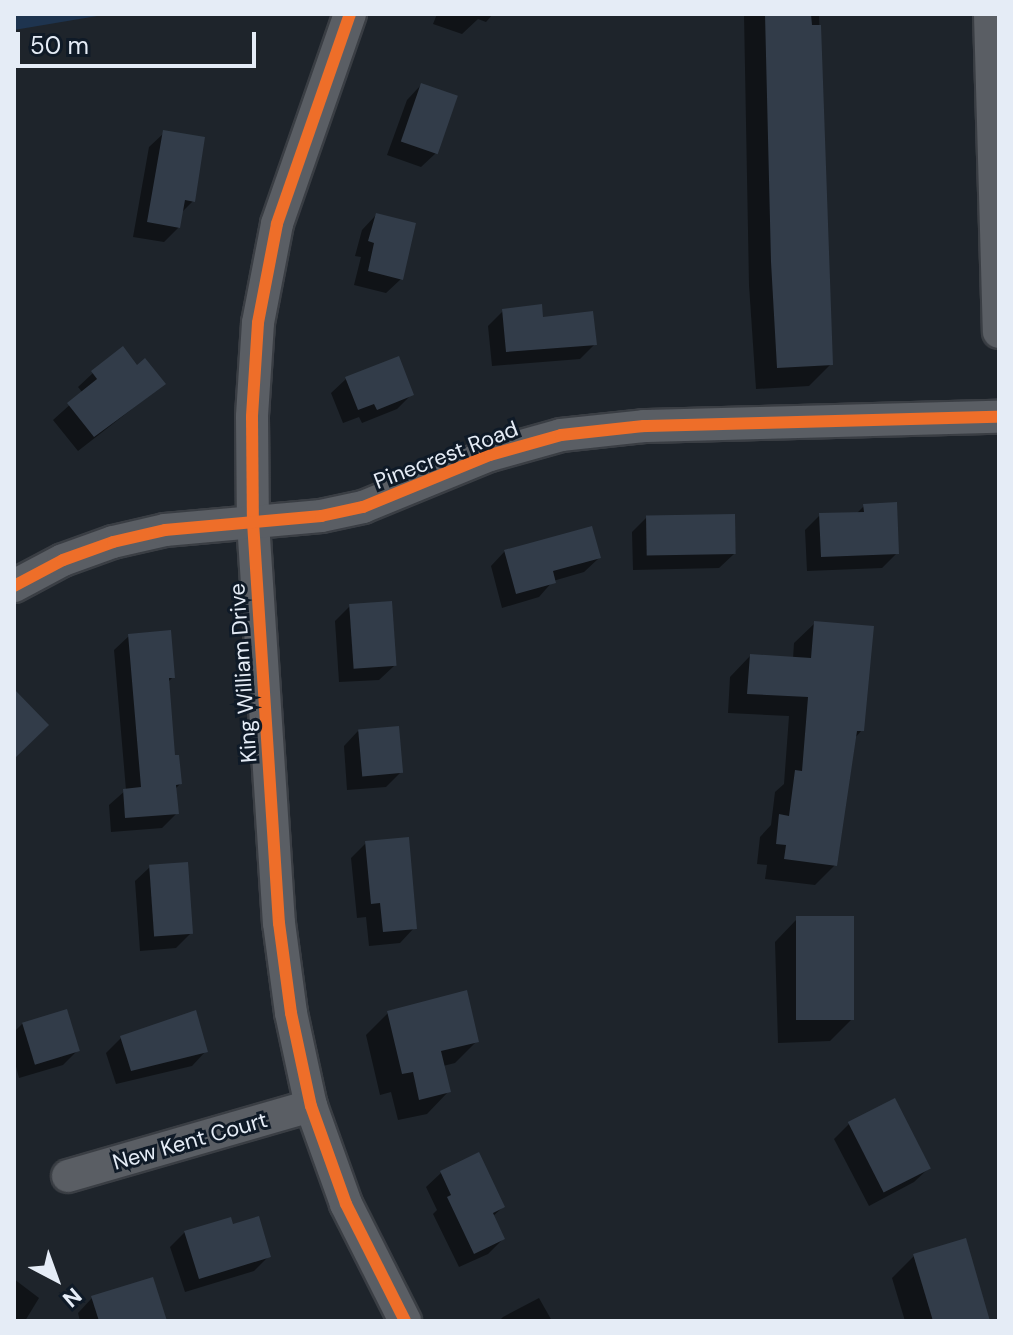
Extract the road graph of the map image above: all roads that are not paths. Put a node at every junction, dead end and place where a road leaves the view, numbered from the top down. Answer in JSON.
{"nodes":[{"id":1,"x":350,"y":14,"type":"edge"},
{"id":2,"x":990,"y":14,"type":"edge"},
{"id":3,"x":999,"y":332,"type":"edge"},
{"id":4,"x":999,"y":417,"type":"edge"},
{"id":5,"x":253,"y":522,"type":"junction"},
{"id":6,"x":14,"y":586,"type":"edge"},
{"id":7,"x":311,"y":1106,"type":"junction"},
{"id":8,"x":68,"y":1176,"type":"dead end"},
{"id":9,"x":405,"y":1321,"type":"edge"}],
"edges":[{"from":1,"to":5,"type":"street","name":"King William Drive"},
{"from":2,"to":3,"type":"street"},
{"from":4,"to":5,"type":"street","name":"Pinecrest Road"},
{"from":5,"to":6,"type":"street","name":"Pinecrest Road"},
{"from":5,"to":7,"type":"street","name":"King William Drive"},
{"from":7,"to":8,"type":"street","name":"New Kent Court"},
{"from":7,"to":9,"type":"street","name":"King William Drive"}]}
